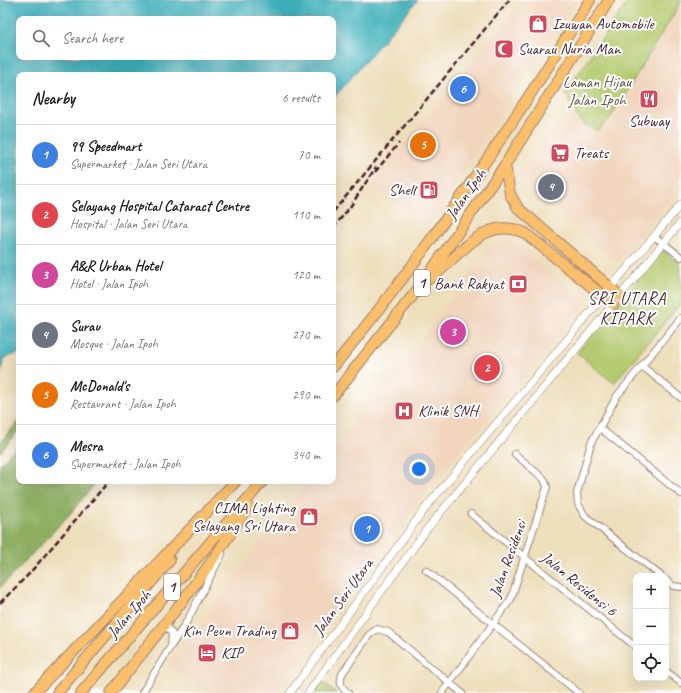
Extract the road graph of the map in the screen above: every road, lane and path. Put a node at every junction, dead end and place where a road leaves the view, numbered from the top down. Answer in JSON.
{"nodes":[{"id":1,"x":590,"y":0,"type":"edge"},
{"id":2,"x":609,"y":0,"type":"edge"},
{"id":3,"x":504,"y":165,"type":"junction"},
{"id":4,"x":681,"y":204,"type":"edge"},
{"id":5,"x":681,"y":222,"type":"edge"},
{"id":6,"x":654,"y":236,"type":"junction"},
{"id":7,"x":663,"y":243,"type":"junction"},
{"id":8,"x":681,"y":257,"type":"edge"},
{"id":9,"x":422,"y":284,"type":"junction"},
{"id":10,"x":611,"y":288,"type":"junction"},
{"id":11,"x":604,"y":296,"type":"junction"},
{"id":12,"x":620,"y":296,"type":"junction"},
{"id":13,"x":613,"y":304,"type":"junction"},
{"id":14,"x":681,"y":318,"type":"edge"},
{"id":15,"x":336,"y":363,"type":"edge"},
{"id":16,"x":642,"y":366,"type":"junction"},
{"id":17,"x":336,"y":392,"type":"edge"},
{"id":18,"x":681,"y":398,"type":"edge"},
{"id":19,"x":600,"y":428,"type":"junction"},
{"id":20,"x":515,"y":454,"type":"dead end"},
{"id":21,"x":233,"y":484,"type":"edge"},
{"id":22,"x":233,"y":484,"type":"edge"},
{"id":23,"x":259,"y":484,"type":"edge"},
{"id":24,"x":260,"y":484,"type":"edge"},
{"id":25,"x":681,"y":494,"type":"edge"},
{"id":26,"x":471,"y":514,"type":"dead end"},
{"id":27,"x":234,"y":529,"type":"junction"},
{"id":28,"x":525,"y":557,"type":"junction"},
{"id":29,"x":426,"y":570,"type":"dead end"},
{"id":30,"x":656,"y":573,"type":"edge"},
{"id":31,"x":669,"y":583,"type":"edge"},
{"id":32,"x":681,"y":587,"type":"edge"},
{"id":33,"x":493,"y":625,"type":"junction"},
{"id":34,"x":160,"y":628,"type":"junction"},
{"id":35,"x":634,"y":645,"type":"edge"},
{"id":36,"x":171,"y":646,"type":"junction"},
{"id":37,"x":669,"y":673,"type":"edge"},
{"id":38,"x":450,"y":683,"type":"junction"},
{"id":39,"x":681,"y":683,"type":"edge"},
{"id":40,"x":34,"y":693,"type":"edge"},
{"id":41,"x":57,"y":693,"type":"edge"},
{"id":42,"x":80,"y":693,"type":"edge"},
{"id":43,"x":111,"y":693,"type":"edge"},
{"id":44,"x":142,"y":693,"type":"edge"},
{"id":45,"x":290,"y":693,"type":"edge"},
{"id":46,"x":308,"y":693,"type":"edge"},
{"id":47,"x":348,"y":693,"type":"edge"},
{"id":48,"x":442,"y":693,"type":"edge"},
{"id":49,"x":462,"y":693,"type":"edge"},
{"id":50,"x":579,"y":693,"type":"edge"}],
"edges":[{"from":1,"to":15,"type":"highway","name":"Jalan Ipoh","number":"1"},
{"from":2,"to":3,"type":"highway","name":"Jalan Ipoh","number":"1"},
{"from":3,"to":9,"type":"highway","name":"Jalan Ipoh","number":"1"},
{"from":3,"to":10,"type":"highway"},
{"from":4,"to":6,"type":"street","name":"Jalan Seri Utara"},
{"from":5,"to":7,"type":"street","name":"Jalan Seri Utara"},
{"from":6,"to":7,"type":"street"},
{"from":6,"to":10,"type":"street","name":"Jalan Seri Utara"},
{"from":7,"to":8,"type":"street"},
{"from":7,"to":12,"type":"street","name":"Jalan Seri Utara"},
{"from":9,"to":11,"type":"highway"},
{"from":9,"to":17,"type":"highway","name":"Jalan Ipoh","number":"1"},
{"from":10,"to":11,"type":"street","name":"Jalan Seri Utara"},
{"from":10,"to":12,"type":"highway"},
{"from":11,"to":13,"type":"highway"},
{"from":11,"to":45,"type":"street","name":"Jalan Seri Utara"},
{"from":12,"to":13,"type":"street","name":"Jalan Seri Utara"},
{"from":13,"to":46,"type":"street","name":"Jalan Seri Utara"},
{"from":14,"to":16,"type":"street"},
{"from":16,"to":18,"type":"street"},
{"from":16,"to":19,"type":"street"},
{"from":19,"to":25,"type":"street"},
{"from":19,"to":30,"type":"street"},
{"from":20,"to":28,"type":"street","name":"Jalan Residensi"},
{"from":21,"to":40,"type":"highway"},
{"from":22,"to":41,"type":"highway","name":"Jalan Ipoh","number":"1"},
{"from":23,"to":42,"type":"highway","name":"Jalan Ipoh","number":"1"},
{"from":24,"to":27,"type":"highway"},
{"from":26,"to":28,"type":"street","name":"Jalan Residensi 6"},
{"from":27,"to":34,"type":"highway"},
{"from":27,"to":36,"type":"street"},
{"from":28,"to":33,"type":"street","name":"Jalan Residensi"},
{"from":28,"to":35,"type":"street","name":"Jalan Residensi 6"},
{"from":29,"to":33,"type":"street"},
{"from":31,"to":32,"type":"street"},
{"from":33,"to":38,"type":"street","name":"Jalan Residensi"},
{"from":33,"to":50,"type":"street"},
{"from":34,"to":36,"type":"street"},
{"from":34,"to":43,"type":"highway"},
{"from":36,"to":44,"type":"street"},
{"from":37,"to":39,"type":"street"},
{"from":38,"to":47,"type":"street"},
{"from":38,"to":48,"type":"street","name":"Jalan Residensi"},
{"from":38,"to":49,"type":"street"}]}
